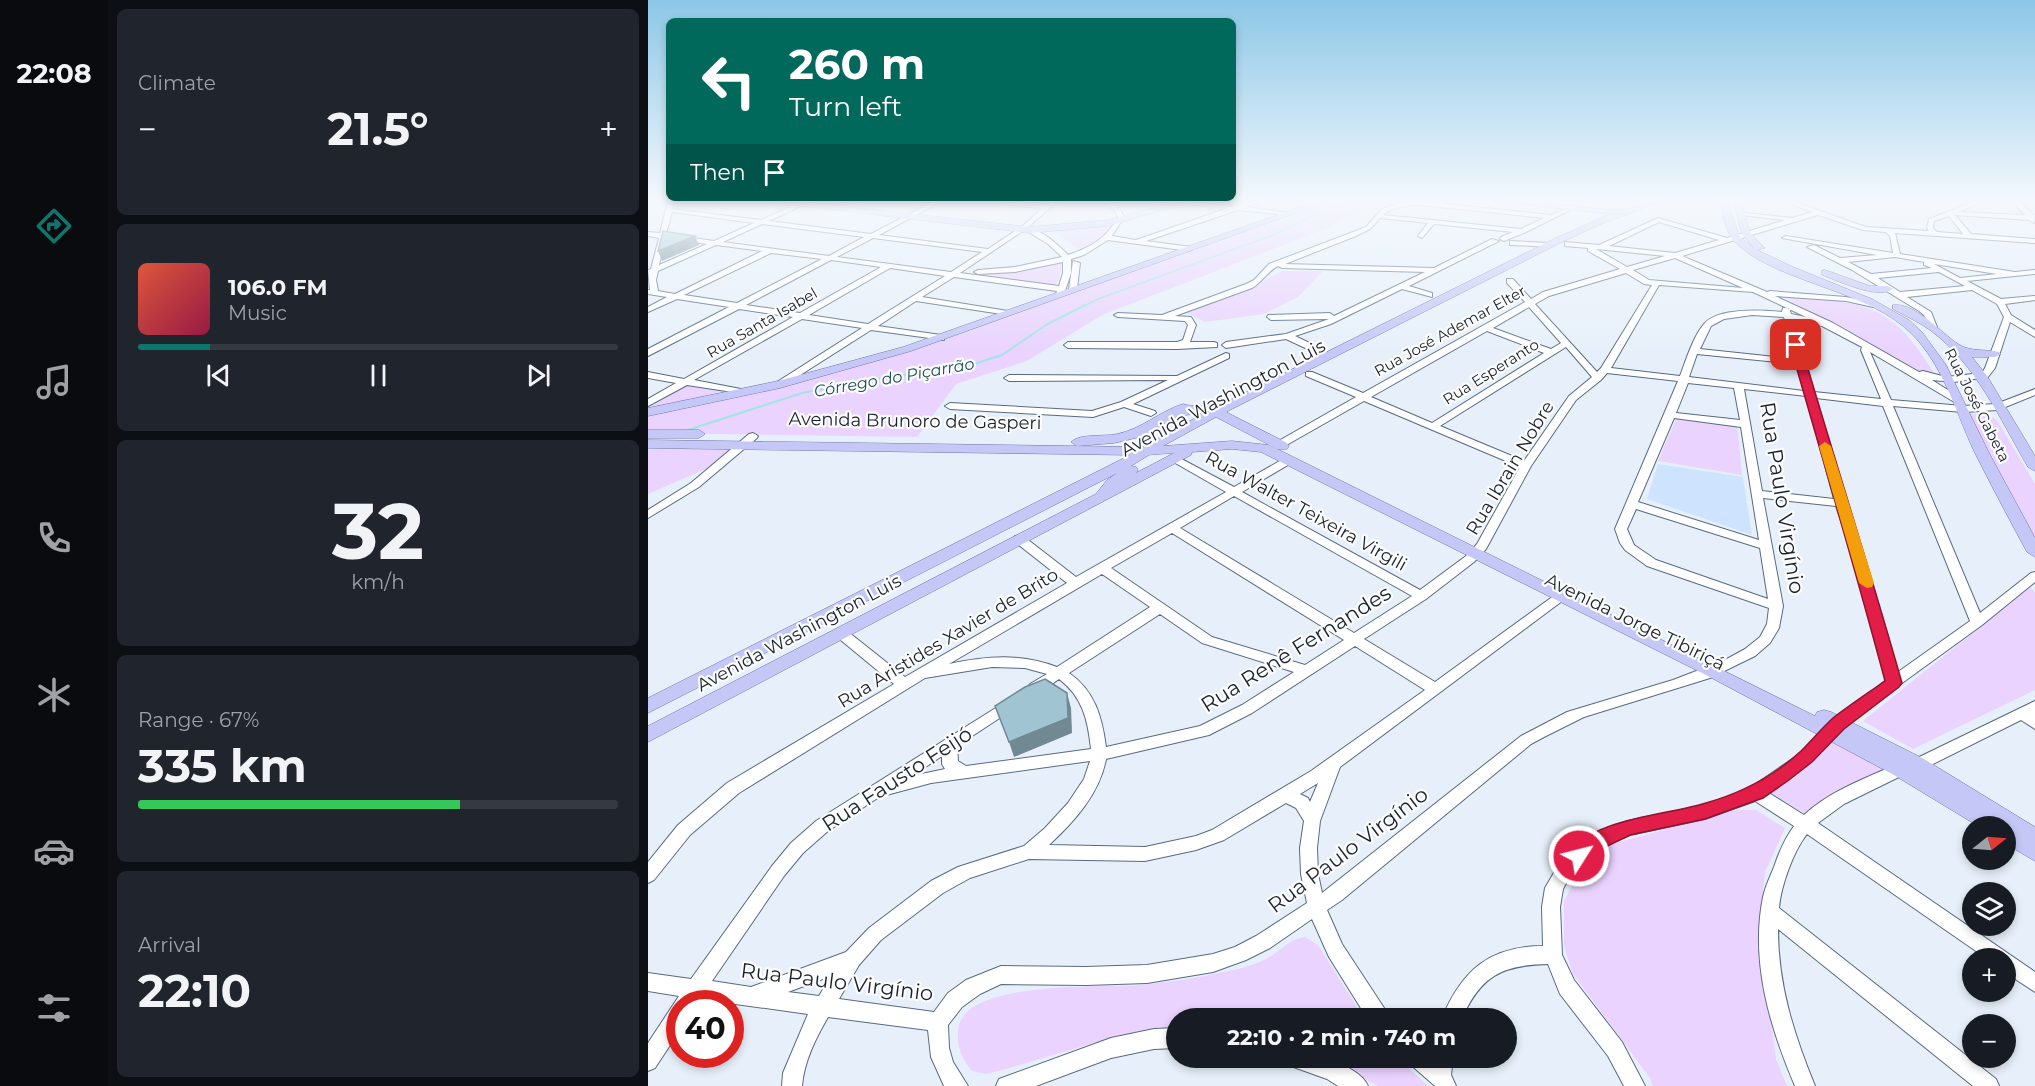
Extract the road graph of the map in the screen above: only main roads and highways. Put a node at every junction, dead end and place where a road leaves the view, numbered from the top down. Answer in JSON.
{"nodes":[{"id":1,"x":1181,"y":252,"type":"edge"},
{"id":2,"x":1535,"y":252,"type":"edge"},
{"id":3,"x":1543,"y":252,"type":"edge"},
{"id":4,"x":1755,"y":252,"type":"edge"},
{"id":5,"x":1766,"y":252,"type":"edge"},
{"id":6,"x":1773,"y":256,"type":"junction"},
{"id":7,"x":1888,"y":289,"type":"road end"},
{"id":8,"x":1957,"y":346,"type":"junction"},
{"id":9,"x":1995,"y":354,"type":"road end"},
{"id":10,"x":1240,"y":401,"type":"junction"},
{"id":11,"x":648,"y":412,"type":"edge"},
{"id":12,"x":1174,"y":413,"type":"junction"},
{"id":13,"x":1222,"y":414,"type":"junction"},
{"id":14,"x":1204,"y":418,"type":"junction"},
{"id":15,"x":648,"y":434,"type":"edge"},
{"id":16,"x":1258,"y":435,"type":"junction"},
{"id":17,"x":748,"y":441,"type":"junction"},
{"id":18,"x":1176,"y":443,"type":"junction"},
{"id":19,"x":648,"y":444,"type":"edge"},
{"id":20,"x":1232,"y":445,"type":"junction"},
{"id":21,"x":1115,"y":451,"type":"junction"},
{"id":22,"x":1144,"y":451,"type":"junction"},
{"id":23,"x":1169,"y":454,"type":"junction"},
{"id":24,"x":2035,"y":466,"type":"edge"},
{"id":25,"x":1025,"y":513,"type":"junction"},
{"id":26,"x":1043,"y":526,"type":"junction"},
{"id":27,"x":1479,"y":550,"type":"junction"},
{"id":28,"x":2035,"y":552,"type":"edge"},
{"id":29,"x":814,"y":622,"type":"junction"},
{"id":30,"x":835,"y":637,"type":"junction"},
{"id":31,"x":648,"y":706,"type":"edge"},
{"id":32,"x":648,"y":735,"type":"edge"},
{"id":33,"x":1909,"y":767,"type":"junction"},
{"id":34,"x":1980,"y":816,"type":"edge"},
{"id":35,"x":2035,"y":838,"type":"edge"},
{"id":36,"x":2016,"y":840,"type":"edge"},
{"id":37,"x":2035,"y":852,"type":"edge"}],
"edges":[{"from":1,"to":11,"type":"main road"},
{"from":2,"to":10,"type":"main road","name":"Avenida Washington Luis"},
{"from":3,"to":13,"type":"main road","name":"Avenida Washington Luis"},
{"from":4,"to":28,"type":"main road","name":"Rua José Gabeta"},
{"from":5,"to":6,"type":"main road"},
{"from":6,"to":7,"type":"main road"},
{"from":6,"to":8,"type":"main road"},
{"from":8,"to":9,"type":"main road"},
{"from":8,"to":24,"type":"main road"},
{"from":10,"to":12,"type":"main road","name":"Avenida Brunoro de Gasperi"},
{"from":10,"to":13,"type":"main road","name":"Avenida Washington Luis"},
{"from":12,"to":13,"type":"main road","name":"Avenida Brunoro de Gasperi"},
{"from":12,"to":21,"type":"main road","name":"Avenida Brunoro de Gasperi"},
{"from":13,"to":14,"type":"main road","name":"Avenida Washington Luis"},
{"from":13,"to":16,"type":"main road","name":"Avenida Jorge Tibiriçá"},
{"from":13,"to":18,"type":"main road","name":"Avenida Washington Luis"},
{"from":14,"to":18,"type":"main road"},
{"from":14,"to":22,"type":"main road","name":"Avenida Washington Luis"},
{"from":15,"to":17,"type":"main road","name":"Avenida Brunoro de Gasperi"},
{"from":16,"to":20,"type":"main road"},
{"from":16,"to":27,"type":"main road","name":"Avenida Jorge Tibiriçá"},
{"from":17,"to":19,"type":"main road","name":"Avenida Brunoro de Gasperi"},
{"from":17,"to":21,"type":"main road","name":"Avenida Brunoro de Gasperi"},
{"from":18,"to":23,"type":"main road","name":"Avenida Washington Luis"},
{"from":20,"to":23,"type":"main road"},
{"from":20,"to":27,"type":"main road","name":"Avenida Jorge Tibiriçá"},
{"from":21,"to":22,"type":"main road","name":"Avenida Washington Luis"},
{"from":21,"to":25,"type":"main road","name":"Avenida Washington Luis"},
{"from":22,"to":23,"type":"main road"},
{"from":23,"to":26,"type":"main road","name":"Avenida Washington Luis"},
{"from":25,"to":26,"type":"main road"},
{"from":25,"to":29,"type":"main road","name":"Avenida Washington Luis"},
{"from":26,"to":30,"type":"main road","name":"Avenida Washington Luis"},
{"from":27,"to":33,"type":"main road","name":"Avenida Jorge Tibiriçá"},
{"from":29,"to":30,"type":"main road"},
{"from":29,"to":31,"type":"main road","name":"Avenida Washington Luis"},
{"from":30,"to":32,"type":"main road","name":"Avenida Washington Luis"},
{"from":33,"to":34,"type":"main road","name":"Avenida Jorge Tibiriçá"},
{"from":33,"to":35,"type":"main road","name":"Avenida Jorge Tibiriçá"},
{"from":36,"to":37,"type":"main road"}]}
